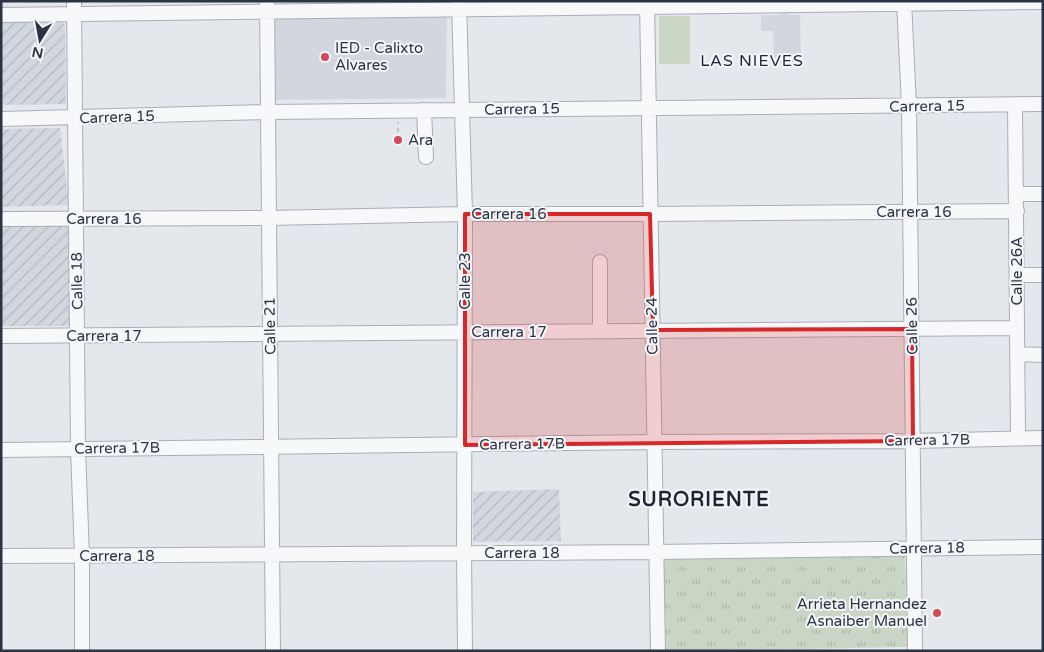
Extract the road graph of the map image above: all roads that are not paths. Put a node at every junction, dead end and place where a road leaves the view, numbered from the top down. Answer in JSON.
{"nodes":[{"id":1,"x":1043,"y":2,"type":"edge"},
{"id":2,"x":904,"y":3,"type":"edge"},
{"id":3,"x":647,"y":4,"type":"edge"},
{"id":4,"x":459,"y":5,"type":"edge"},
{"id":5,"x":268,"y":6,"type":"edge"},
{"id":6,"x":74,"y":8,"type":"edge"},
{"id":7,"x":1,"y":15,"type":"edge"},
{"id":8,"x":1043,"y":104,"type":"edge"},
{"id":9,"x":1016,"y":105,"type":"junction"},
{"id":10,"x":909,"y":106,"type":"junction"},
{"id":11,"x":650,"y":108,"type":"junction"},
{"id":12,"x":424,"y":110,"type":"junction"},
{"id":13,"x":463,"y":110,"type":"junction"},
{"id":14,"x":268,"y":112,"type":"junction"},
{"id":15,"x":74,"y":118,"type":"junction"},
{"id":16,"x":1,"y":119,"type":"edge"},
{"id":17,"x":426,"y":157,"type":"dead end"},
{"id":18,"x":1017,"y":194,"type":"junction"},
{"id":19,"x":1043,"y":194,"type":"edge"},
{"id":20,"x":910,"y":212,"type":"junction"},
{"id":21,"x":1017,"y":212,"type":"junction"},
{"id":22,"x":465,"y":214,"type":"junction"},
{"id":23,"x":650,"y":214,"type":"junction"},
{"id":24,"x":268,"y":218,"type":"junction"},
{"id":25,"x":1,"y":219,"type":"edge"},
{"id":26,"x":76,"y":219,"type":"junction"},
{"id":27,"x":600,"y":262,"type":"dead end"},
{"id":28,"x":1017,"y":275,"type":"junction"},
{"id":29,"x":1043,"y":275,"type":"edge"},
{"id":30,"x":1016,"y":328,"type":"junction"},
{"id":31,"x":912,"y":329,"type":"junction"},
{"id":32,"x":652,"y":330,"type":"junction"},
{"id":33,"x":465,"y":332,"type":"junction"},
{"id":34,"x":600,"y":332,"type":"junction"},
{"id":35,"x":270,"y":335,"type":"junction"},
{"id":36,"x":1,"y":336,"type":"edge"},
{"id":37,"x":78,"y":336,"type":"junction"},
{"id":38,"x":1017,"y":354,"type":"junction"},
{"id":39,"x":1043,"y":355,"type":"edge"},
{"id":40,"x":1018,"y":438,"type":"junction"},
{"id":41,"x":1043,"y":438,"type":"edge"},
{"id":42,"x":913,"y":441,"type":"junction"},
{"id":43,"x":655,"y":442,"type":"junction"},
{"id":44,"x":465,"y":445,"type":"junction"},
{"id":45,"x":271,"y":446,"type":"junction"},
{"id":46,"x":78,"y":449,"type":"junction"},
{"id":47,"x":1,"y":450,"type":"edge"},
{"id":48,"x":1043,"y":547,"type":"edge"},
{"id":49,"x":914,"y":548,"type":"junction"},
{"id":50,"x":655,"y":552,"type":"junction"},
{"id":51,"x":464,"y":553,"type":"junction"},
{"id":52,"x":274,"y":555,"type":"junction"},
{"id":53,"x":1,"y":556,"type":"edge"},
{"id":54,"x":82,"y":556,"type":"junction"},
{"id":55,"x":82,"y":651,"type":"edge"},
{"id":56,"x":273,"y":651,"type":"edge"},
{"id":57,"x":465,"y":651,"type":"edge"},
{"id":58,"x":658,"y":651,"type":"edge"},
{"id":59,"x":915,"y":651,"type":"edge"}],
"edges":[{"from":1,"to":2,"type":"street"},
{"from":2,"to":3,"type":"street"},
{"from":2,"to":10,"type":"street","name":"Calle 26"},
{"from":3,"to":4,"type":"street"},
{"from":3,"to":11,"type":"street","name":"Calle 24"},
{"from":4,"to":5,"type":"street"},
{"from":4,"to":13,"type":"street","name":"Calle 23"},
{"from":5,"to":6,"type":"street"},
{"from":5,"to":14,"type":"street","name":"Calle 21"},
{"from":6,"to":7,"type":"street"},
{"from":6,"to":15,"type":"street","name":"Calle 18"},
{"from":8,"to":9,"type":"street","name":"Carrera 15"},
{"from":9,"to":10,"type":"street","name":"Carrera 15"},
{"from":9,"to":18,"type":"street","name":"Calle 26A"},
{"from":10,"to":11,"type":"street","name":"Carrera 15"},
{"from":10,"to":20,"type":"street","name":"Calle 26"},
{"from":11,"to":13,"type":"street","name":"Carrera 15"},
{"from":11,"to":23,"type":"street","name":"Calle 24"},
{"from":12,"to":13,"type":"street","name":"Carrera 15"},
{"from":12,"to":14,"type":"street","name":"Carrera 15"},
{"from":12,"to":17,"type":"street"},
{"from":13,"to":22,"type":"street","name":"Calle 23"},
{"from":14,"to":15,"type":"street","name":"Carrera 15"},
{"from":14,"to":24,"type":"street","name":"Calle 21"},
{"from":15,"to":16,"type":"street","name":"Carrera 15"},
{"from":15,"to":26,"type":"street","name":"Calle 18"},
{"from":18,"to":19,"type":"street"},
{"from":18,"to":21,"type":"street","name":"Calle 26A"},
{"from":20,"to":21,"type":"street","name":"Carrera 16"},
{"from":20,"to":23,"type":"street","name":"Carrera 16"},
{"from":20,"to":31,"type":"street","name":"Calle 26"},
{"from":21,"to":28,"type":"street","name":"Calle 26A"},
{"from":22,"to":23,"type":"street","name":"Carrera 16"},
{"from":22,"to":24,"type":"street","name":"Carrera 16"},
{"from":22,"to":33,"type":"street","name":"Calle 23"},
{"from":23,"to":32,"type":"street","name":"Calle 24"},
{"from":24,"to":26,"type":"street","name":"Carrera 16"},
{"from":24,"to":35,"type":"street","name":"Calle 21"},
{"from":25,"to":26,"type":"street","name":"Carrera 16"},
{"from":26,"to":37,"type":"street","name":"Calle 18"},
{"from":27,"to":34,"type":"street"},
{"from":28,"to":29,"type":"street"},
{"from":28,"to":30,"type":"street","name":"Calle 26A"},
{"from":30,"to":31,"type":"street","name":"Carrera 17"},
{"from":30,"to":38,"type":"street","name":"Calle 26A"},
{"from":31,"to":32,"type":"street","name":"Carrera 17"},
{"from":31,"to":42,"type":"street","name":"Calle 26"},
{"from":32,"to":34,"type":"street","name":"Carrera 17"},
{"from":32,"to":43,"type":"street","name":"Calle 24"},
{"from":33,"to":34,"type":"street","name":"Carrera 17"},
{"from":33,"to":35,"type":"street","name":"Carrera 17"},
{"from":33,"to":44,"type":"street","name":"Calle 23"},
{"from":35,"to":37,"type":"street","name":"Carrera 17"},
{"from":35,"to":45,"type":"street","name":"Calle 21"},
{"from":36,"to":37,"type":"street","name":"Carrera 17"},
{"from":37,"to":46,"type":"street","name":"Calle 18"},
{"from":38,"to":39,"type":"street"},
{"from":38,"to":40,"type":"street","name":"Calle 26A"},
{"from":40,"to":41,"type":"street","name":"Carrera 17B"},
{"from":40,"to":42,"type":"street","name":"Carrera 17B"},
{"from":42,"to":43,"type":"street","name":"Carrera 17B"},
{"from":42,"to":49,"type":"street","name":"Calle 26"},
{"from":43,"to":44,"type":"street","name":"Carrera 17B"},
{"from":43,"to":50,"type":"street","name":"Calle 24"},
{"from":44,"to":45,"type":"street","name":"Carrera 17B"},
{"from":44,"to":51,"type":"street","name":"Calle 23"},
{"from":45,"to":46,"type":"street","name":"Carrera 17B"},
{"from":45,"to":52,"type":"street","name":"Calle 21"},
{"from":46,"to":47,"type":"street","name":"Carrera 17B"},
{"from":46,"to":54,"type":"street","name":"Calle 18"},
{"from":48,"to":49,"type":"street","name":"Carrera 18"},
{"from":49,"to":50,"type":"street","name":"Carrera 18"},
{"from":49,"to":59,"type":"street","name":"Calle 26"},
{"from":50,"to":51,"type":"street","name":"Carrera 18"},
{"from":50,"to":58,"type":"street","name":"Calle 24"},
{"from":51,"to":52,"type":"street","name":"Carrera 18"},
{"from":51,"to":57,"type":"street","name":"Calle 23"},
{"from":52,"to":54,"type":"street","name":"Carrera 18"},
{"from":52,"to":56,"type":"street","name":"Calle 21"},
{"from":53,"to":54,"type":"street","name":"Carrera 18"},
{"from":54,"to":55,"type":"street","name":"Calle 18"}]}
